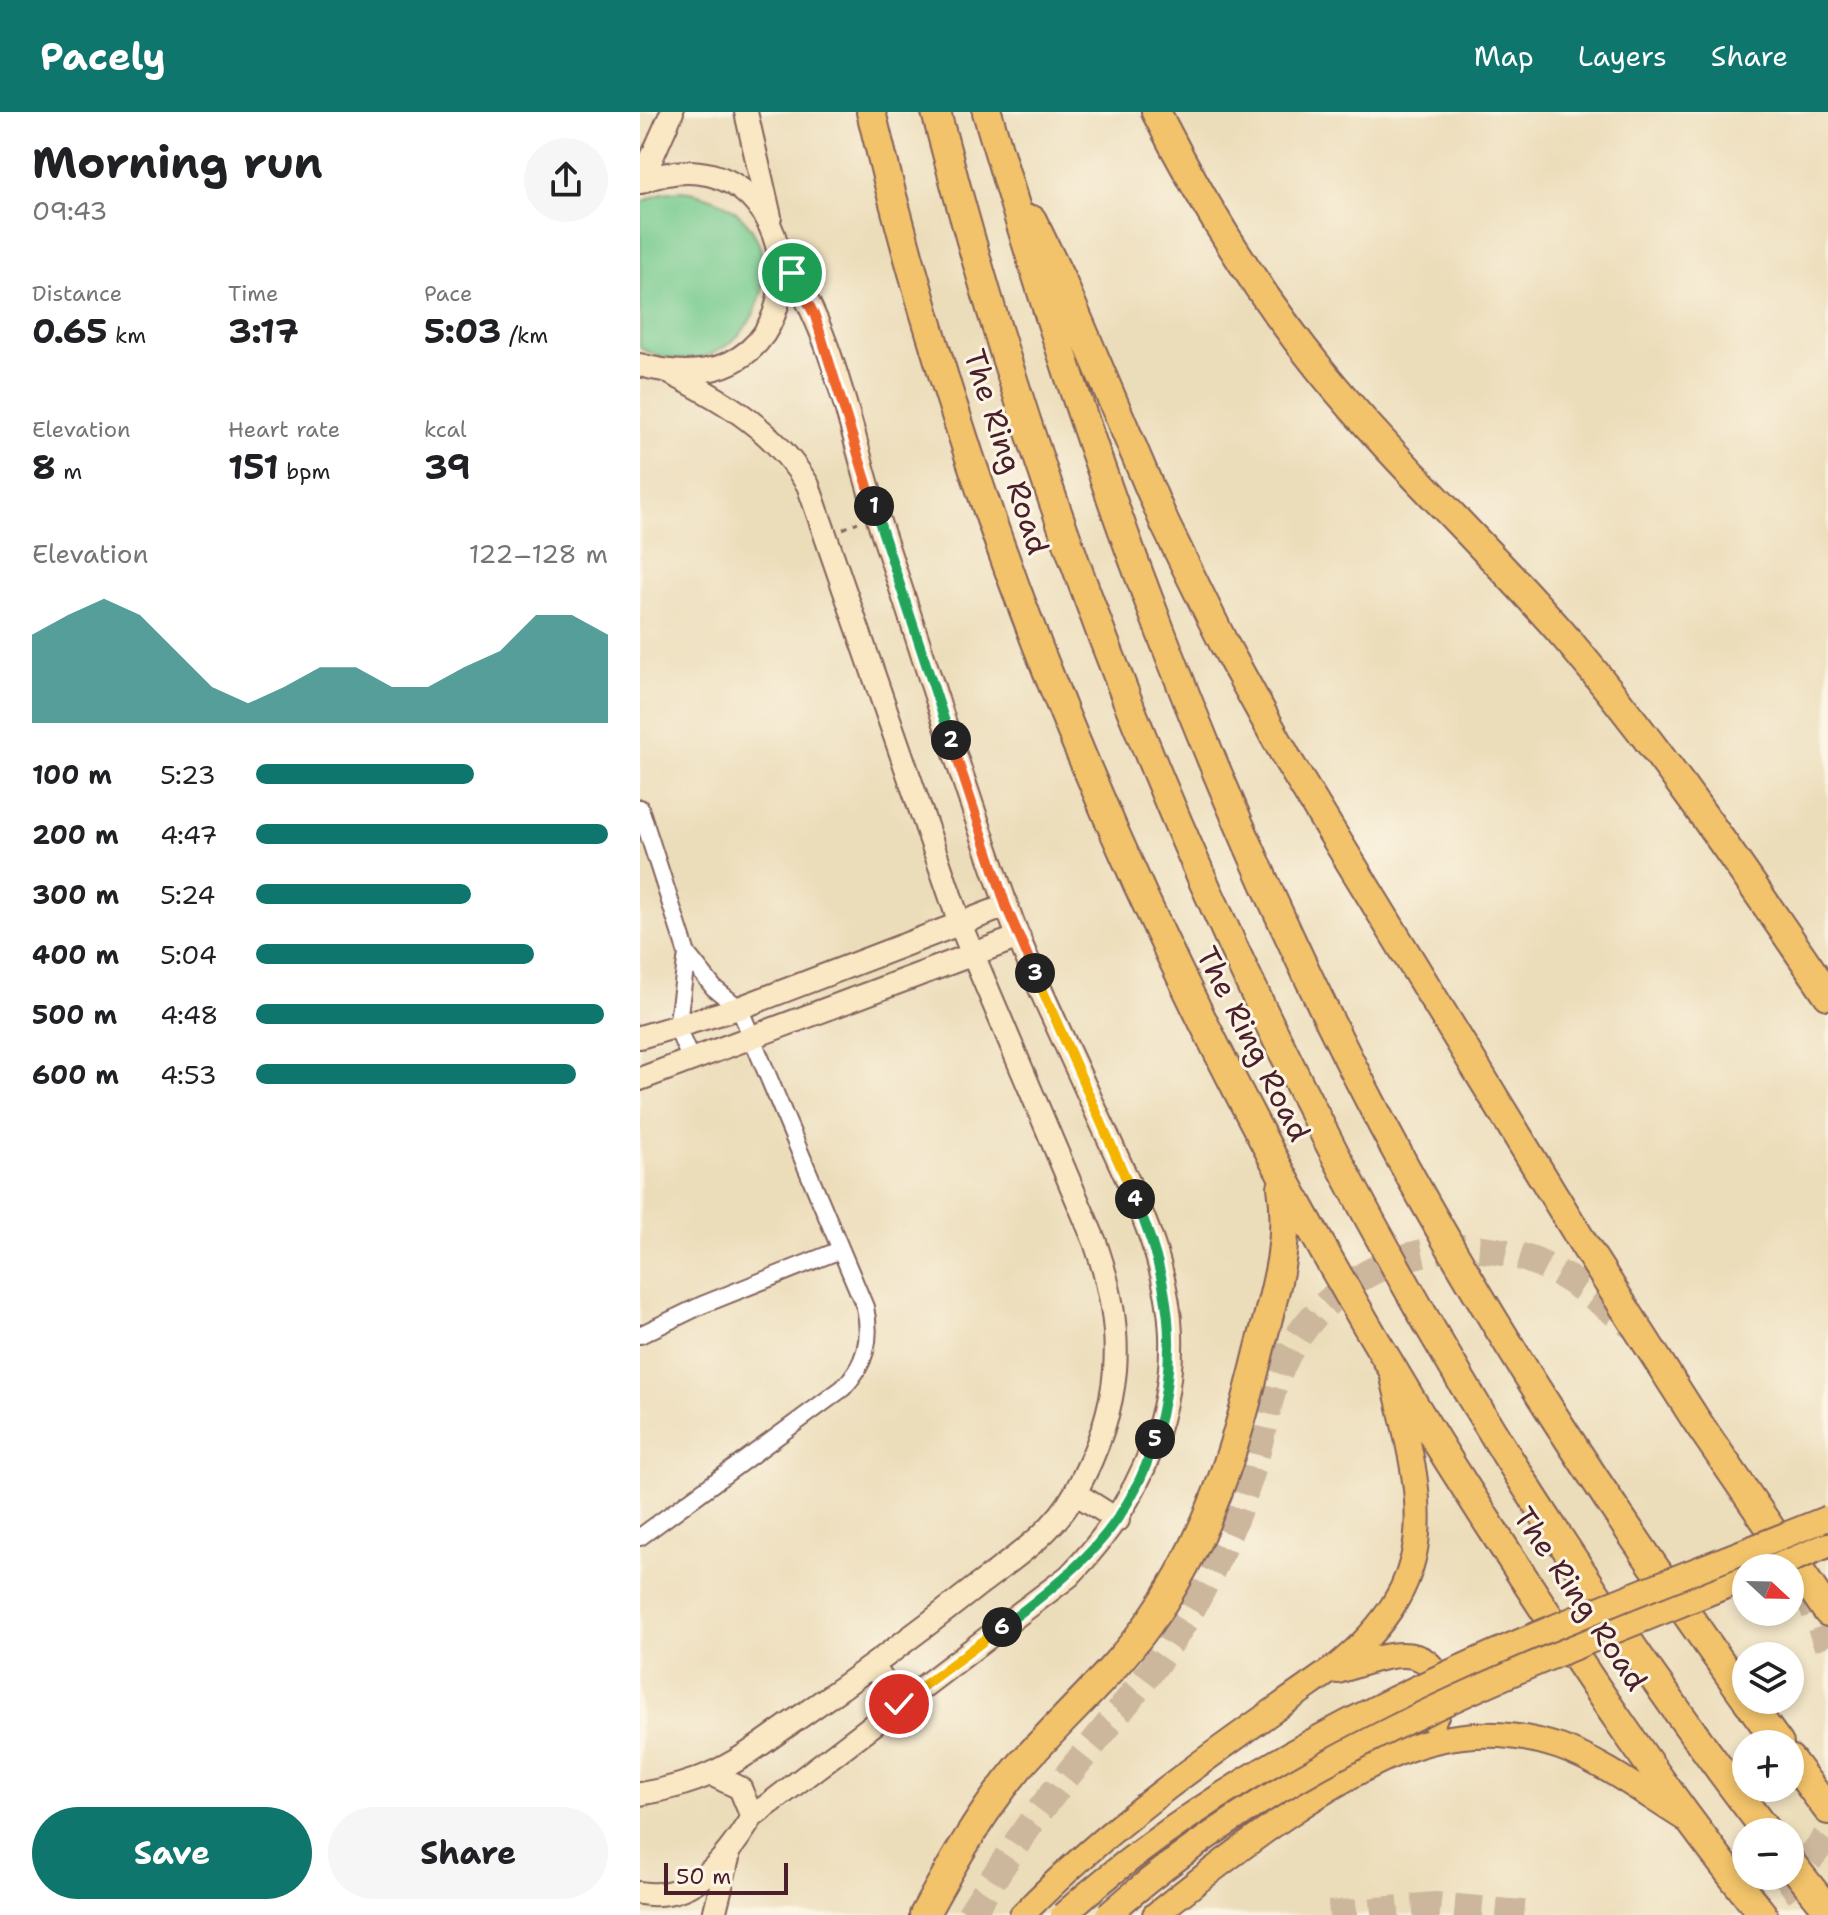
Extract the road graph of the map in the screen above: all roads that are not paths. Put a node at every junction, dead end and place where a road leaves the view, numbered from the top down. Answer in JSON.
{"nodes":[{"id":1,"x":672,"y":112,"type":"edge"},
{"id":2,"x":746,"y":112,"type":"edge"},
{"id":3,"x":871,"y":112,"type":"edge"},
{"id":4,"x":878,"y":112,"type":"edge"},
{"id":5,"x":936,"y":112,"type":"edge"},
{"id":6,"x":987,"y":112,"type":"edge"},
{"id":7,"x":1156,"y":112,"type":"edge"},
{"id":8,"x":879,"y":144,"type":"junction"},
{"id":9,"x":1005,"y":172,"type":"junction"},
{"id":10,"x":641,"y":182,"type":"edge"},
{"id":11,"x":772,"y":226,"type":"junction"},
{"id":12,"x":782,"y":260,"type":"junction"},
{"id":13,"x":640,"y":365,"type":"edge"},
{"id":14,"x":672,"y":374,"type":"junction"},
{"id":15,"x":640,"y":808,"type":"edge"},
{"id":16,"x":1006,"y":906,"type":"junction"},
{"id":17,"x":960,"y":924,"type":"junction"},
{"id":18,"x":1019,"y":937,"type":"junction"},
{"id":19,"x":972,"y":952,"type":"junction"},
{"id":20,"x":687,"y":954,"type":"junction"},
{"id":21,"x":1828,"y":995,"type":"edge"},
{"id":22,"x":739,"y":1008,"type":"junction"},
{"id":23,"x":677,"y":1028,"type":"junction"},
{"id":24,"x":640,"y":1037,"type":"edge"},
{"id":25,"x":750,"y":1038,"type":"junction"},
{"id":26,"x":690,"y":1058,"type":"junction"},
{"id":27,"x":640,"y":1079,"type":"edge"},
{"id":28,"x":1279,"y":1171,"type":"junction"},
{"id":29,"x":840,"y":1250,"type":"junction"},
{"id":30,"x":640,"y":1335,"type":"edge"},
{"id":31,"x":1390,"y":1366,"type":"junction"},
{"id":32,"x":1075,"y":1493,"type":"junction"},
{"id":33,"x":1828,"y":1518,"type":"edge"},
{"id":34,"x":1118,"y":1520,"type":"junction"},
{"id":35,"x":640,"y":1537,"type":"edge"},
{"id":36,"x":1828,"y":1545,"type":"edge"},
{"id":37,"x":1804,"y":1555,"type":"edge"},
{"id":38,"x":1732,"y":1584,"type":"edge"},
{"id":39,"x":1828,"y":1612,"type":"tunnel mouth"},
{"id":40,"x":873,"y":1666,"type":"junction"},
{"id":41,"x":1323,"y":1676,"type":"junction"},
{"id":42,"x":1732,"y":1678,"type":"edge"},
{"id":43,"x":899,"y":1704,"type":"junction"},
{"id":44,"x":1399,"y":1752,"type":"junction"},
{"id":45,"x":711,"y":1774,"type":"junction"},
{"id":46,"x":1804,"y":1778,"type":"edge"},
{"id":47,"x":640,"y":1794,"type":"edge"},
{"id":48,"x":1828,"y":1810,"type":"edge"},
{"id":49,"x":752,"y":1817,"type":"junction"},
{"id":50,"x":1757,"y":1818,"type":"edge"},
{"id":51,"x":1695,"y":1825,"type":"junction"},
{"id":52,"x":729,"y":1856,"type":"junction"},
{"id":53,"x":1804,"y":1880,"type":"edge"},
{"id":54,"x":640,"y":1893,"type":"edge"},
{"id":55,"x":713,"y":1910,"type":"edge"},
{"id":56,"x":1828,"y":1910,"type":"edge"},
{"id":57,"x":924,"y":1915,"type":"edge"},
{"id":58,"x":1022,"y":1915,"type":"edge"},
{"id":59,"x":1063,"y":1915,"type":"edge"},
{"id":60,"x":1108,"y":1915,"type":"edge"},
{"id":61,"x":1155,"y":1915,"type":"edge"},
{"id":62,"x":1763,"y":1915,"type":"edge"}],
"edges":[{"from":1,"to":10,"type":"street"},
{"from":2,"to":11,"type":"street"},
{"from":3,"to":8,"type":"highway","name":"The Ring Road"},
{"from":4,"to":8,"type":"highway"},
{"from":5,"to":50,"type":"highway","name":"The Ring Road"},
{"from":6,"to":9,"type":"highway"},
{"from":7,"to":21,"type":"highway"},
{"from":8,"to":28,"type":"highway","name":"The Ring Road"},
{"from":9,"to":39,"type":"highway"},
{"from":9,"to":42,"type":"highway"},
{"from":10,"to":11,"type":"street"},
{"from":11,"to":12,"type":"street"},
{"from":12,"to":14,"type":"street"},
{"from":12,"to":16,"type":"street"},
{"from":13,"to":14,"type":"street"},
{"from":14,"to":17,"type":"street"},
{"from":15,"to":20,"type":"street"},
{"from":16,"to":17,"type":"street"},
{"from":16,"to":18,"type":"street"},
{"from":17,"to":19,"type":"street"},
{"from":17,"to":22,"type":"street"},
{"from":18,"to":19,"type":"street"},
{"from":18,"to":34,"type":"street"},
{"from":19,"to":25,"type":"street"},
{"from":19,"to":32,"type":"street"},
{"from":20,"to":22,"type":"street"},
{"from":20,"to":23,"type":"street"},
{"from":22,"to":23,"type":"street"},
{"from":22,"to":25,"type":"street"},
{"from":23,"to":24,"type":"street"},
{"from":23,"to":26,"type":"street"},
{"from":25,"to":26,"type":"street"},
{"from":25,"to":29,"type":"street"},
{"from":26,"to":27,"type":"street"},
{"from":28,"to":31,"type":"highway","name":"The Ring Road"},
{"from":28,"to":57,"type":"highway"},
{"from":29,"to":30,"type":"street"},
{"from":29,"to":35,"type":"street"},
{"from":31,"to":41,"type":"main road"},
{"from":31,"to":51,"type":"highway","name":"The Ring Road"},
{"from":32,"to":34,"type":"street"},
{"from":32,"to":40,"type":"street"},
{"from":33,"to":59,"type":"main road","bridge":true},
{"from":34,"to":43,"type":"street"},
{"from":36,"to":37,"type":"main road","bridge":true},
{"from":38,"to":60,"type":"main road","bridge":true},
{"from":40,"to":43,"type":"street"},
{"from":40,"to":45,"type":"street"},
{"from":41,"to":44,"type":"main road"},
{"from":41,"to":58,"type":"main road"},
{"from":43,"to":49,"type":"street"},
{"from":44,"to":51,"type":"main road"},
{"from":44,"to":61,"type":"main road"},
{"from":45,"to":47,"type":"street"},
{"from":45,"to":49,"type":"street"},
{"from":46,"to":48,"type":"highway"},
{"from":49,"to":52,"type":"street"},
{"from":51,"to":62,"type":"highway","name":"The Ring Road"},
{"from":52,"to":54,"type":"street"},
{"from":52,"to":55,"type":"street"},
{"from":53,"to":56,"type":"highway"}]}
